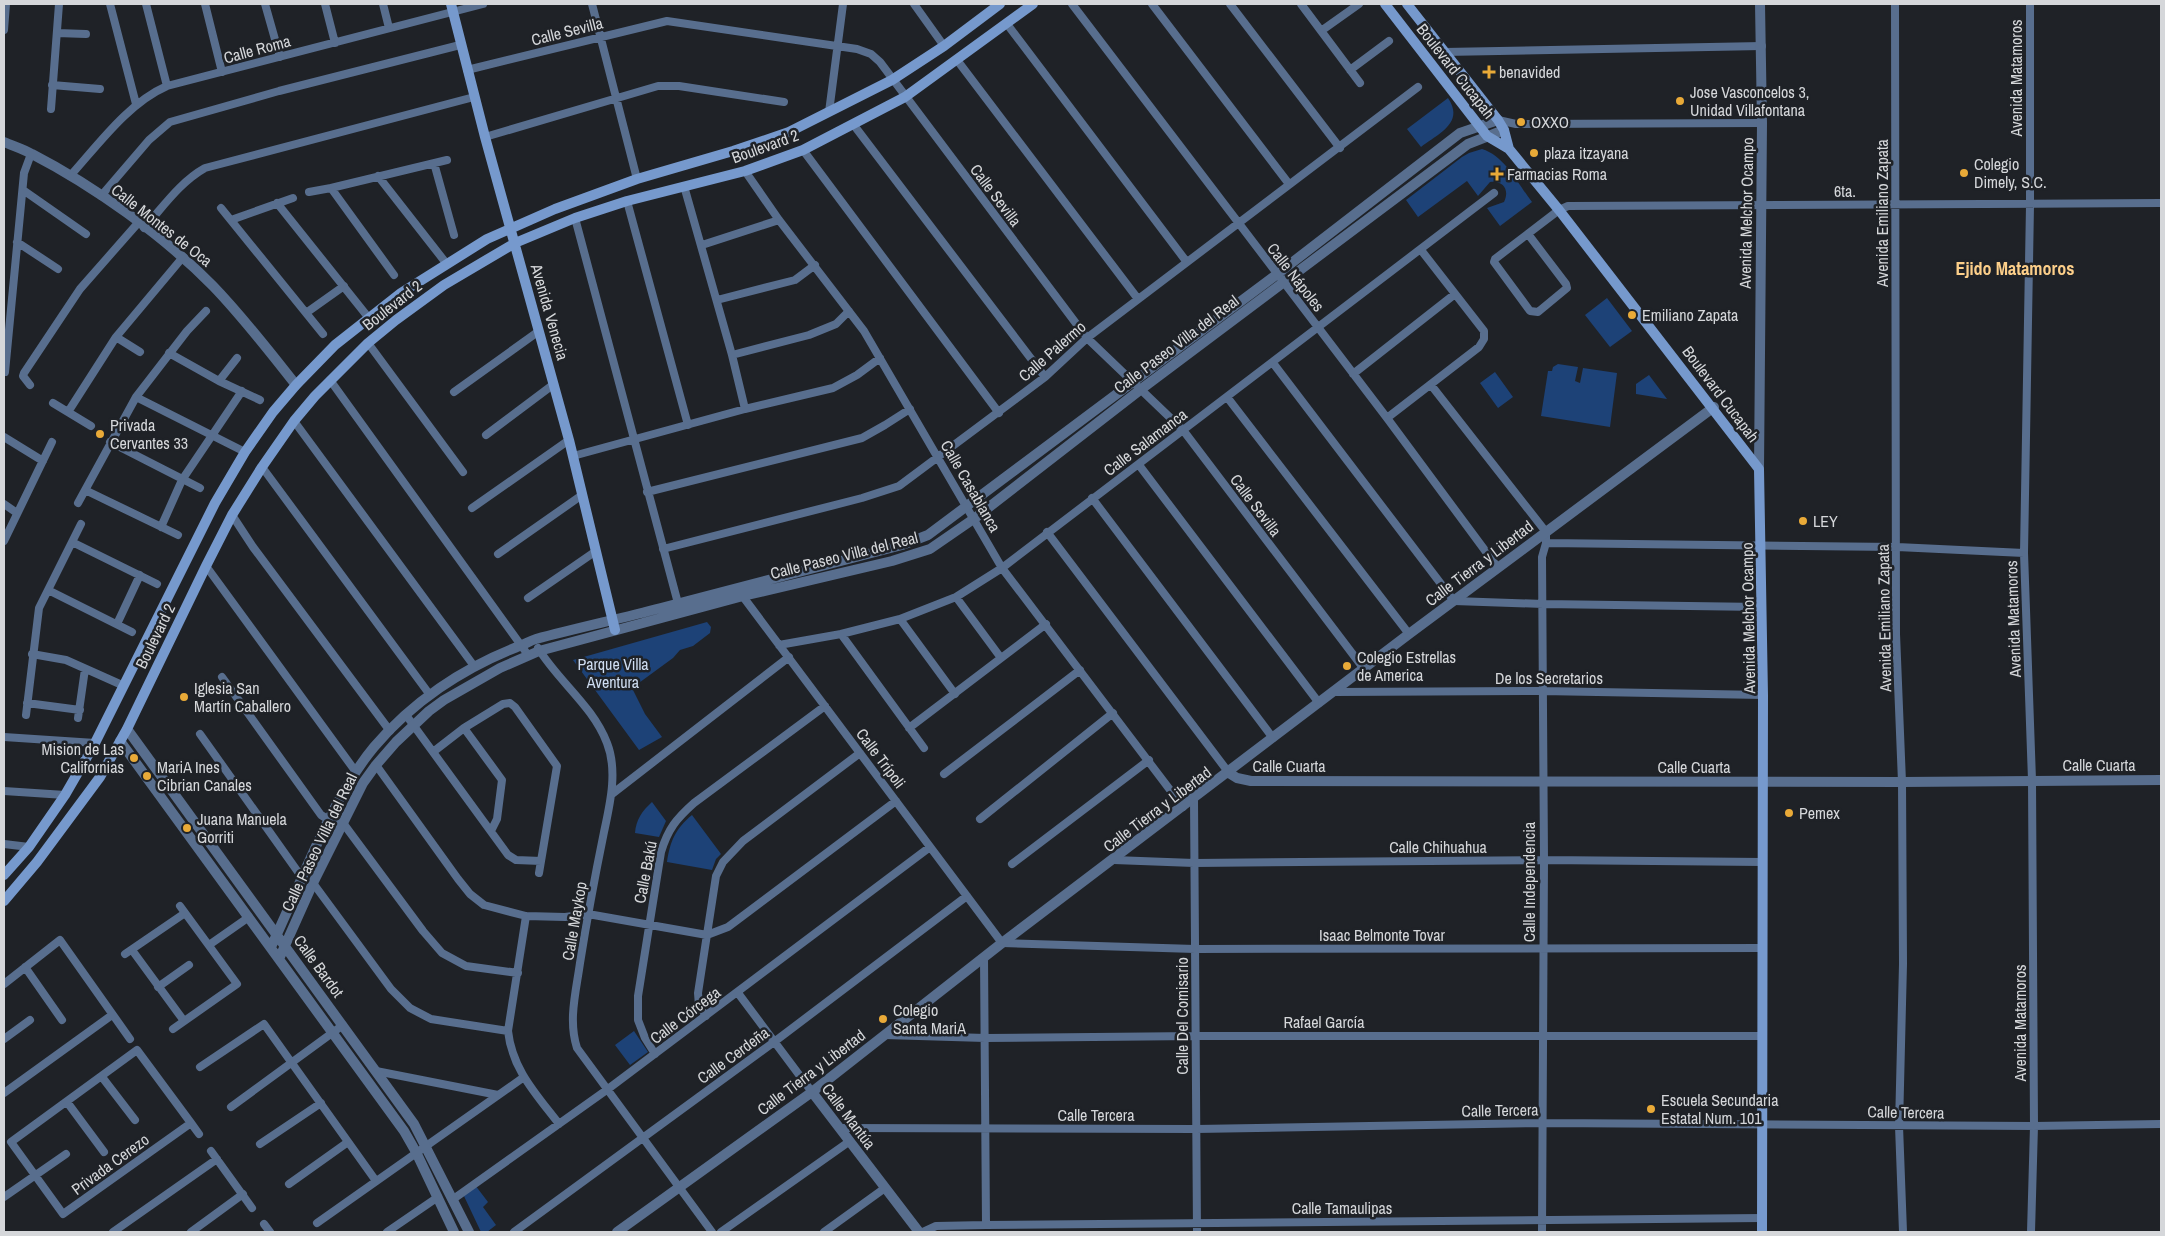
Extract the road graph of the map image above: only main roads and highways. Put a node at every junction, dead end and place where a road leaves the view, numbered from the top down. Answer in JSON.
{"nodes":[{"id":1,"x":1034,"y":4,"type":"edge"},
{"id":2,"x":1385,"y":4,"type":"edge"},
{"id":3,"x":1407,"y":4,"type":"edge"},
{"id":4,"x":995,"y":5,"type":"edge"},
{"id":5,"x":452,"y":8,"type":"edge"},
{"id":6,"x":1509,"y":149,"type":"junction"},
{"id":7,"x":510,"y":227,"type":"junction"},
{"id":8,"x":515,"y":243,"type":"junction"},
{"id":9,"x":1759,"y":469,"type":"joint"},
{"id":10,"x":614,"y":626,"type":"road end"},
{"id":11,"x":4,"y":876,"type":"edge"},
{"id":12,"x":4,"y":901,"type":"edge"},
{"id":13,"x":1762,"y":1232,"type":"edge"}],
"edges":[{"from":1,"to":8,"type":"main road","name":"Boulevard 2"},
{"from":2,"to":6,"type":"main road","name":"Boulevard Cucapah"},
{"from":3,"to":6,"type":"main road","name":"Boulevard Cucapah"},
{"from":4,"to":7,"type":"main road","name":"Boulevard 2"},
{"from":5,"to":7,"type":"main road","name":"Avenida Venecia"},
{"from":6,"to":9,"type":"main road","name":"Boulevard Cucapah"},
{"from":7,"to":8,"type":"main road","name":"Avenida Venecia"},
{"from":7,"to":11,"type":"main road","name":"Boulevard 2"},
{"from":8,"to":10,"type":"main road","name":"Avenida Venecia"},
{"from":8,"to":12,"type":"main road","name":"Boulevard 2"},
{"from":9,"to":13,"type":"main road","name":"Avenida Melchor Ocampo"}]}
